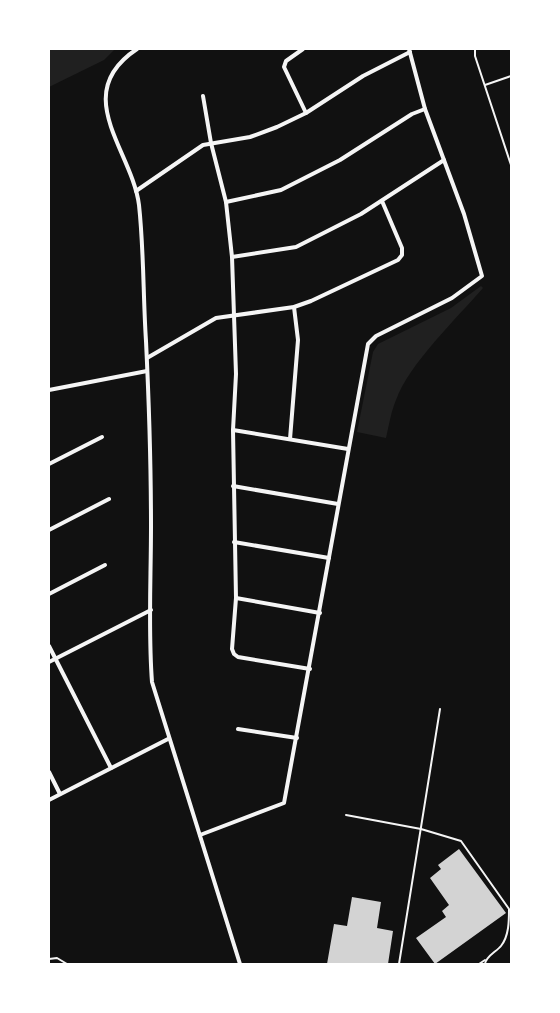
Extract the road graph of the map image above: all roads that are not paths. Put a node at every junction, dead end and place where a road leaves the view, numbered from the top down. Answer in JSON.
{"nodes":[{"id":1,"x":137,"y":49,"type":"edge"},
{"id":2,"x":303,"y":49,"type":"edge"},
{"id":3,"x":475,"y":49,"type":"edge"},
{"id":4,"x":409,"y":51,"type":"edge"},
{"id":5,"x":511,"y":76,"type":"edge"},
{"id":6,"x":485,"y":85,"type":"junction"},
{"id":7,"x":203,"y":96,"type":"dead end"},
{"id":8,"x":425,"y":109,"type":"junction"},
{"id":9,"x":306,"y":113,"type":"junction"},
{"id":10,"x":212,"y":143,"type":"junction"},
{"id":11,"x":444,"y":160,"type":"junction"},
{"id":12,"x":511,"y":165,"type":"edge"},
{"id":13,"x":136,"y":191,"type":"junction"},
{"id":14,"x":382,"y":201,"type":"junction"},
{"id":15,"x":226,"y":202,"type":"junction"},
{"id":16,"x":232,"y":257,"type":"junction"},
{"id":17,"x":294,"y":306,"type":"junction"},
{"id":18,"x":233,"y":315,"type":"junction"},
{"id":19,"x":147,"y":358,"type":"junction"},
{"id":20,"x":147,"y":371,"type":"junction"},
{"id":21,"x":49,"y":390,"type":"edge"},
{"id":22,"x":233,"y":430,"type":"junction"},
{"id":23,"x":102,"y":437,"type":"dead end"},
{"id":24,"x":290,"y":439,"type":"junction"},
{"id":25,"x":348,"y":449,"type":"junction"},
{"id":26,"x":49,"y":464,"type":"edge"},
{"id":27,"x":233,"y":486,"type":"junction"},
{"id":28,"x":109,"y":499,"type":"dead end"},
{"id":29,"x":338,"y":504,"type":"junction"},
{"id":30,"x":49,"y":530,"type":"edge"},
{"id":31,"x":234,"y":542,"type":"junction"},
{"id":32,"x":329,"y":558,"type":"junction"},
{"id":33,"x":105,"y":565,"type":"dead end"},
{"id":34,"x":49,"y":594,"type":"edge"},
{"id":35,"x":236,"y":598,"type":"junction"},
{"id":36,"x":150,"y":610,"type":"junction"},
{"id":37,"x":320,"y":613,"type":"junction"},
{"id":38,"x":49,"y":646,"type":"edge"},
{"id":39,"x":55,"y":659,"type":"junction"},
{"id":40,"x":49,"y":662,"type":"edge"},
{"id":41,"x":310,"y":669,"type":"junction"},
{"id":42,"x":440,"y":709,"type":"dead end"},
{"id":43,"x":238,"y":729,"type":"dead end"},
{"id":44,"x":297,"y":738,"type":"junction"},
{"id":45,"x":168,"y":739,"type":"junction"},
{"id":46,"x":111,"y":768,"type":"junction"},
{"id":47,"x":49,"y":772,"type":"edge"},
{"id":48,"x":60,"y":794,"type":"junction"},
{"id":49,"x":49,"y":800,"type":"edge"},
{"id":50,"x":346,"y":815,"type":"dead end"},
{"id":51,"x":421,"y":829,"type":"junction"},
{"id":52,"x":200,"y":835,"type":"junction"},
{"id":53,"x":49,"y":959,"type":"edge"},
{"id":54,"x":485,"y":960,"type":"junction"},
{"id":55,"x":67,"y":964,"type":"edge"},
{"id":56,"x":240,"y":964,"type":"edge"},
{"id":57,"x":399,"y":964,"type":"edge"},
{"id":58,"x":479,"y":964,"type":"edge"},
{"id":59,"x":485,"y":964,"type":"edge"}],
"edges":[{"from":1,"to":13,"type":"street"},
{"from":2,"to":9,"type":"street"},
{"from":3,"to":6,"type":"lane"},
{"from":4,"to":8,"type":"street"},
{"from":4,"to":9,"type":"street"},
{"from":5,"to":6,"type":"lane"},
{"from":6,"to":12,"type":"lane"},
{"from":7,"to":10,"type":"street"},
{"from":8,"to":11,"type":"street"},
{"from":8,"to":15,"type":"street"},
{"from":9,"to":10,"type":"street"},
{"from":10,"to":13,"type":"street"},
{"from":10,"to":15,"type":"street"},
{"from":11,"to":14,"type":"street"},
{"from":11,"to":25,"type":"street"},
{"from":13,"to":19,"type":"street"},
{"from":14,"to":16,"type":"street"},
{"from":14,"to":17,"type":"street"},
{"from":15,"to":16,"type":"street"},
{"from":16,"to":18,"type":"street"},
{"from":17,"to":18,"type":"street"},
{"from":17,"to":24,"type":"street"},
{"from":18,"to":19,"type":"street"},
{"from":18,"to":22,"type":"street"},
{"from":19,"to":20,"type":"street"},
{"from":20,"to":21,"type":"street"},
{"from":20,"to":36,"type":"street"},
{"from":22,"to":24,"type":"street"},
{"from":22,"to":27,"type":"street"},
{"from":23,"to":26,"type":"street"},
{"from":24,"to":25,"type":"street"},
{"from":25,"to":29,"type":"street"},
{"from":27,"to":29,"type":"street"},
{"from":27,"to":31,"type":"street"},
{"from":28,"to":30,"type":"street"},
{"from":29,"to":32,"type":"street"},
{"from":31,"to":32,"type":"street"},
{"from":31,"to":35,"type":"street"},
{"from":32,"to":37,"type":"street"},
{"from":33,"to":34,"type":"street"},
{"from":35,"to":37,"type":"street"},
{"from":35,"to":41,"type":"street"},
{"from":36,"to":39,"type":"street"},
{"from":36,"to":45,"type":"street"},
{"from":37,"to":41,"type":"street"},
{"from":38,"to":39,"type":"street"},
{"from":39,"to":40,"type":"street"},
{"from":39,"to":46,"type":"street"},
{"from":41,"to":44,"type":"street"},
{"from":42,"to":51,"type":"lane"},
{"from":43,"to":44,"type":"street"},
{"from":44,"to":52,"type":"street"},
{"from":45,"to":46,"type":"street"},
{"from":45,"to":52,"type":"street"},
{"from":46,"to":48,"type":"street"},
{"from":47,"to":48,"type":"street"},
{"from":48,"to":49,"type":"street"},
{"from":50,"to":51,"type":"lane"},
{"from":51,"to":54,"type":"lane"},
{"from":51,"to":57,"type":"lane"},
{"from":52,"to":56,"type":"street"},
{"from":53,"to":55,"type":"lane"},
{"from":54,"to":58,"type":"lane"},
{"from":54,"to":59,"type":"lane"}]}
